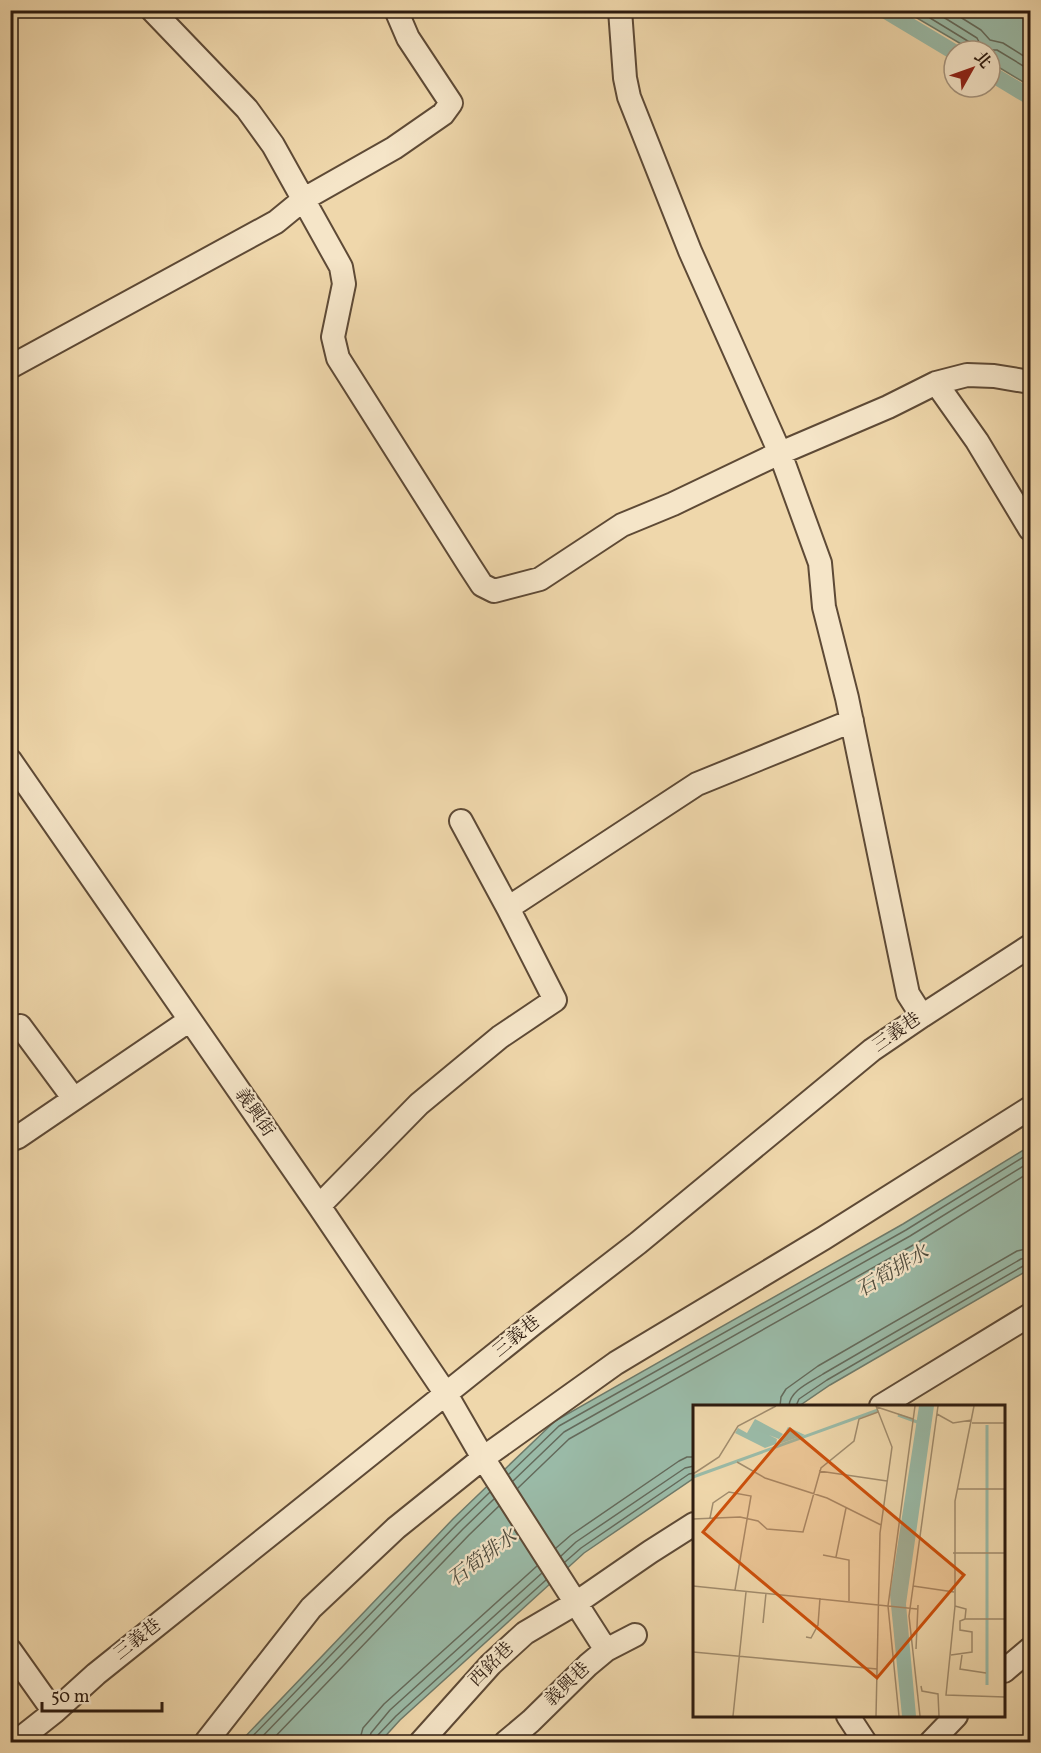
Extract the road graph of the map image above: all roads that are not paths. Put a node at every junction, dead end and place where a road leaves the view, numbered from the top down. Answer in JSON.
{"nodes":[{"id":1,"x":152,"y":10,"type":"edge"},
{"id":2,"x":396,"y":10,"type":"edge"},
{"id":3,"x":620,"y":10,"type":"edge"},
{"id":4,"x":304,"y":199,"type":"junction"},
{"id":5,"x":10,"y":367,"type":"edge"},
{"id":6,"x":1030,"y":382,"type":"edge"},
{"id":7,"x":936,"y":383,"type":"junction"},
{"id":8,"x":780,"y":453,"type":"junction"},
{"id":9,"x":1030,"y":529,"type":"edge"},
{"id":10,"x":852,"y":721,"type":"junction"},
{"id":11,"x":10,"y":760,"type":"edge"},
{"id":12,"x":461,"y":821,"type":"dead end"},
{"id":13,"x":508,"y":908,"type":"junction"},
{"id":14,"x":1030,"y":946,"type":"edge"},
{"id":15,"x":922,"y":1016,"type":"junction"},
{"id":16,"x":190,"y":1020,"type":"junction"},
{"id":17,"x":21,"y":1026,"type":"dead end"},
{"id":18,"x":74,"y":1099,"type":"junction"},
{"id":19,"x":1030,"y":1108,"type":"edge"},
{"id":20,"x":10,"y":1140,"type":"edge"},
{"id":21,"x":319,"y":1206,"type":"junction"},
{"id":22,"x":1030,"y":1315,"type":"edge"},
{"id":23,"x":446,"y":1394,"type":"junction"},
{"id":24,"x":884,"y":1405,"type":"edge"},
{"id":25,"x":487,"y":1464,"type":"junction"},
{"id":26,"x":693,"y":1525,"type":"edge"},
{"id":27,"x":576,"y":1603,"type":"junction"},
{"id":28,"x":635,"y":1635,"type":"dead end"},
{"id":29,"x":1030,"y":1649,"type":"edge"},
{"id":30,"x":10,"y":1650,"type":"edge"},
{"id":31,"x":606,"y":1650,"type":"junction"},
{"id":32,"x":1005,"y":1670,"type":"edge"},
{"id":33,"x":54,"y":1712,"type":"junction"},
{"id":34,"x":849,"y":1717,"type":"edge"},
{"id":35,"x":955,"y":1717,"type":"edge"},
{"id":36,"x":16,"y":1743,"type":"edge"},
{"id":37,"x":206,"y":1743,"type":"edge"},
{"id":38,"x":421,"y":1743,"type":"edge"},
{"id":39,"x":506,"y":1743,"type":"edge"},
{"id":40,"x":865,"y":1743,"type":"edge"},
{"id":41,"x":931,"y":1743,"type":"edge"}],
"edges":[{"from":1,"to":4,"type":"street"},
{"from":2,"to":4,"type":"street"},
{"from":3,"to":8,"type":"street"},
{"from":4,"to":5,"type":"street"},
{"from":4,"to":8,"type":"street"},
{"from":6,"to":7,"type":"street"},
{"from":7,"to":8,"type":"street"},
{"from":7,"to":9,"type":"street"},
{"from":8,"to":10,"type":"street"},
{"from":10,"to":13,"type":"street"},
{"from":10,"to":15,"type":"street"},
{"from":11,"to":16,"type":"street","name":"義興街"},
{"from":12,"to":13,"type":"street"},
{"from":13,"to":21,"type":"street"},
{"from":14,"to":15,"type":"street","name":"三義巷"},
{"from":15,"to":23,"type":"street","name":"三義巷"},
{"from":16,"to":18,"type":"street"},
{"from":16,"to":21,"type":"street","name":"義興街"},
{"from":17,"to":18,"type":"street"},
{"from":18,"to":20,"type":"street"},
{"from":19,"to":25,"type":"street"},
{"from":21,"to":23,"type":"street","name":"義興街"},
{"from":22,"to":24,"type":"street"},
{"from":23,"to":25,"type":"street","name":"義興街"},
{"from":23,"to":33,"type":"street","name":"三義巷"},
{"from":25,"to":27,"type":"street","name":"義興街"},
{"from":25,"to":37,"type":"street"},
{"from":26,"to":27,"type":"street","name":"西銘巷"},
{"from":27,"to":31,"type":"street","name":"義興街"},
{"from":27,"to":38,"type":"street","name":"西銘巷"},
{"from":28,"to":31,"type":"street","name":"義興巷"},
{"from":29,"to":32,"type":"street"},
{"from":30,"to":33,"type":"street"},
{"from":31,"to":39,"type":"street","name":"義興巷"},
{"from":33,"to":36,"type":"street","name":"三義巷"},
{"from":34,"to":40,"type":"street"},
{"from":35,"to":41,"type":"street"}]}
